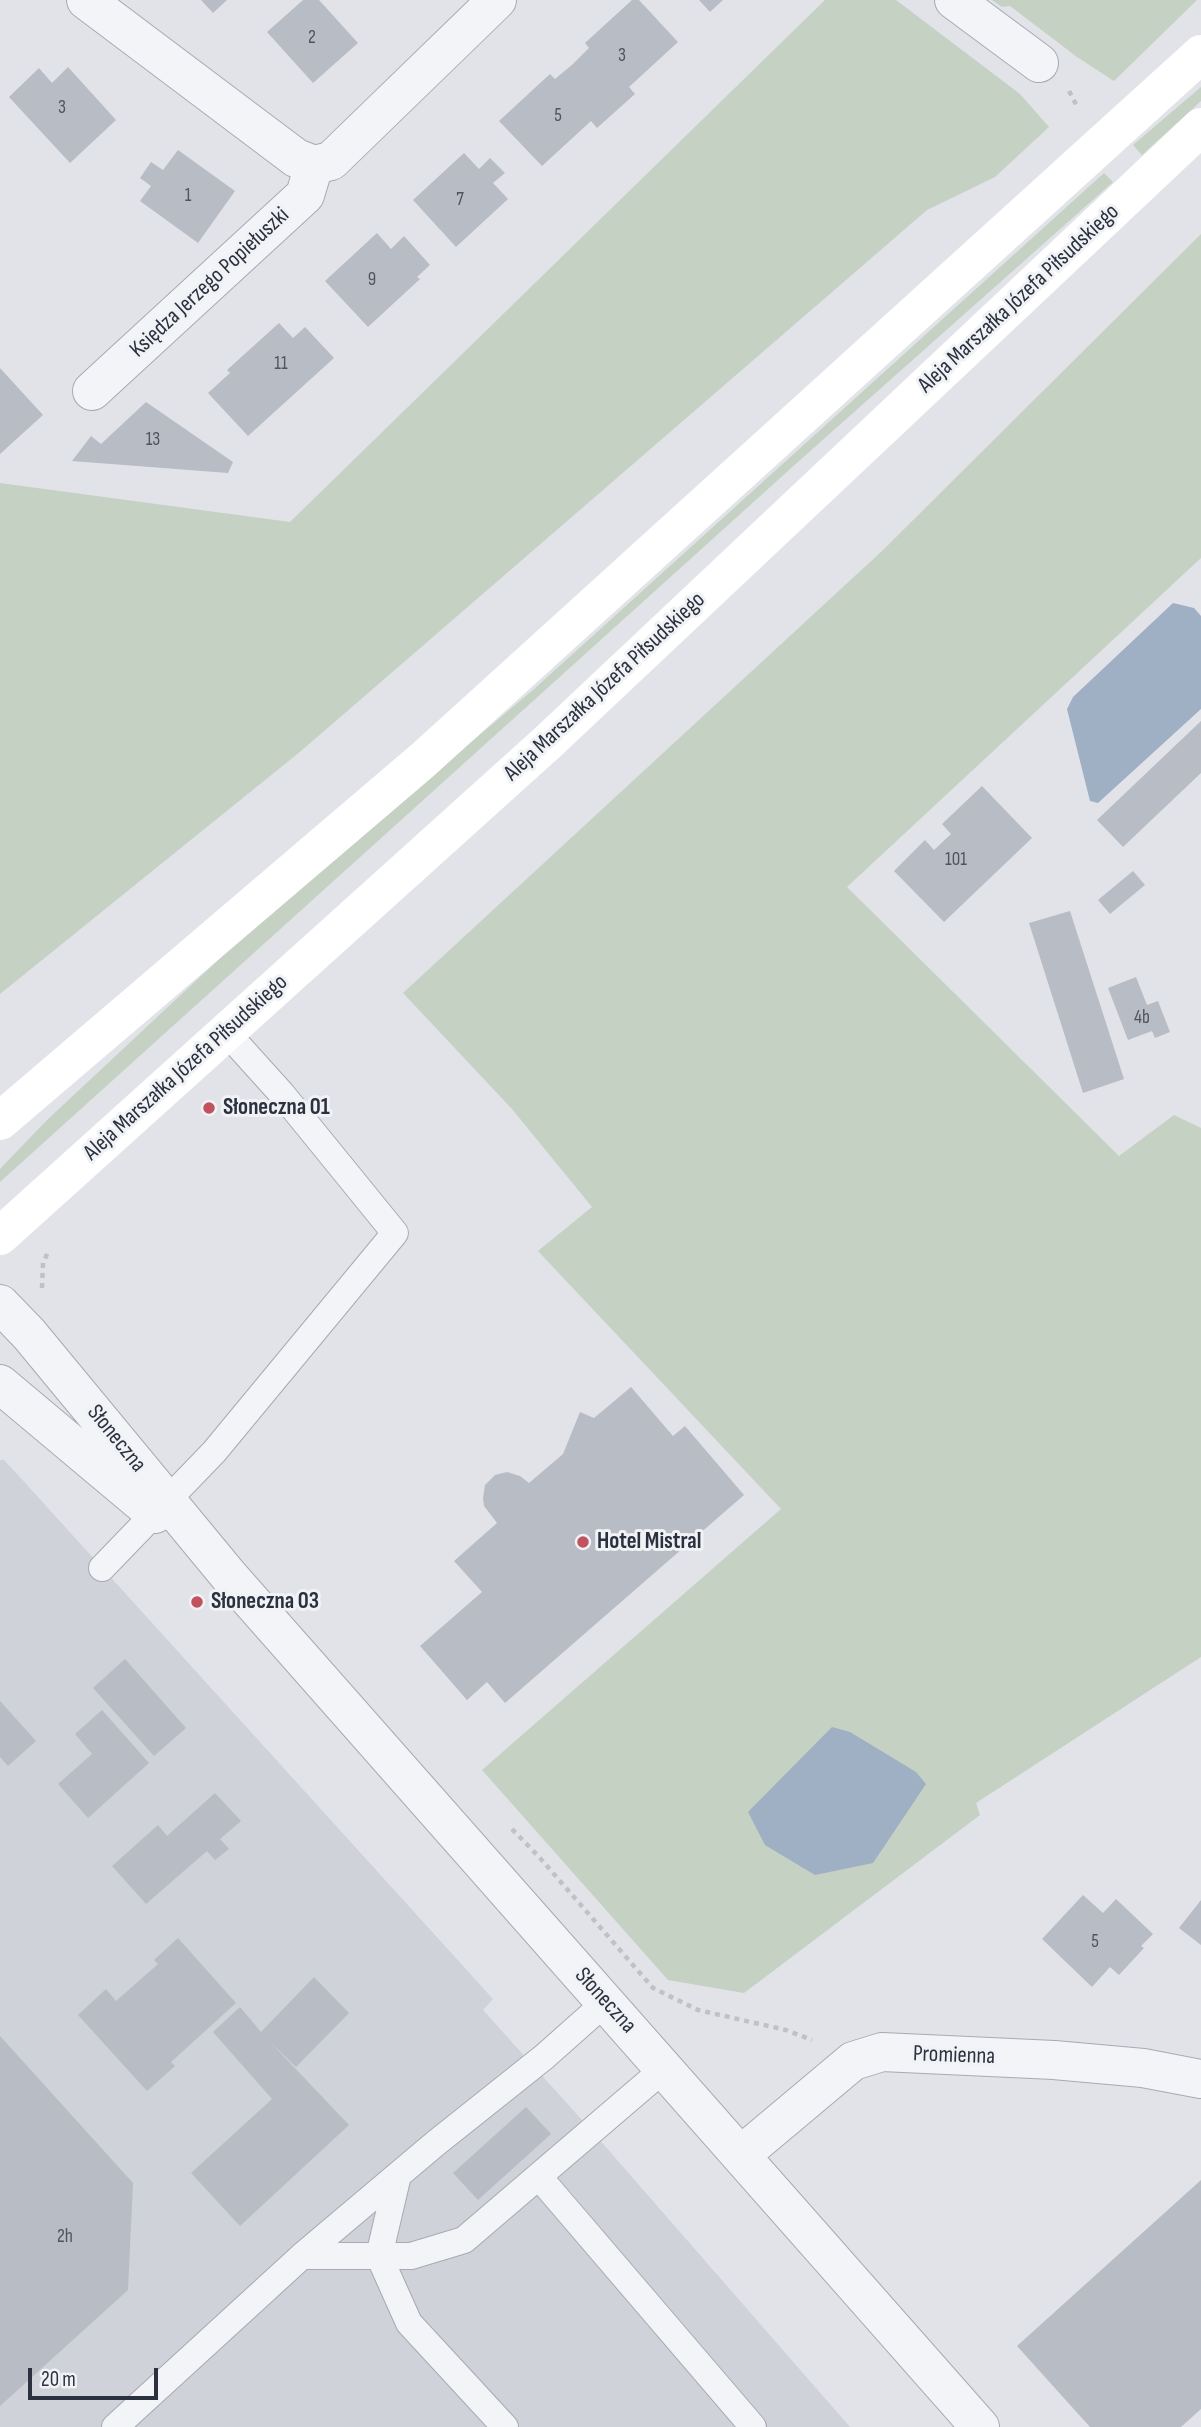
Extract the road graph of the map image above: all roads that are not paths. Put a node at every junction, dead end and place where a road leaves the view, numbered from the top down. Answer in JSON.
{"nodes":[{"id":1,"x":86,"y":0,"type":"edge"},
{"id":2,"x":497,"y":0,"type":"edge"},
{"id":3,"x":954,"y":0,"type":"edge"},
{"id":4,"x":1201,"y":54,"type":"edge"},
{"id":5,"x":1039,"y":63,"type":"dead end"},
{"id":6,"x":1201,"y":127,"type":"edge"},
{"id":7,"x":305,"y":161,"type":"junction"},
{"id":8,"x":92,"y":391,"type":"dead end"},
{"id":9,"x":226,"y":1032,"type":"junction"},
{"id":10,"x":0,"y":1121,"type":"edge"},
{"id":11,"x":0,"y":1236,"type":"edge"},
{"id":12,"x":0,"y":1304,"type":"edge"},
{"id":13,"x":0,"y":1384,"type":"edge"},
{"id":14,"x":160,"y":1508,"type":"junction"},
{"id":15,"x":102,"y":1568,"type":"dead end"},
{"id":16,"x":606,"y":2002,"type":"junction"},
{"id":17,"x":665,"y":2068,"type":"junction"},
{"id":18,"x":1201,"y":2079,"type":"edge"},
{"id":19,"x":741,"y":2155,"type":"junction"},
{"id":20,"x":398,"y":2175,"type":"junction"},
{"id":21,"x":539,"y":2177,"type":"junction"},
{"id":22,"x":302,"y":2256,"type":"junction"},
{"id":23,"x":379,"y":2256,"type":"junction"},
{"id":24,"x":115,"y":2427,"type":"edge"},
{"id":25,"x":505,"y":2427,"type":"edge"},
{"id":26,"x":753,"y":2427,"type":"edge"},
{"id":27,"x":980,"y":2427,"type":"edge"}],
"edges":[{"from":1,"to":7,"type":"street"},
{"from":2,"to":7,"type":"street"},
{"from":3,"to":5,"type":"street"},
{"from":4,"to":10,"type":"main road"},
{"from":6,"to":9,"type":"main road","name":"Aleja Marszałka Józefa Piłsudskiego"},
{"from":7,"to":8,"type":"street","name":"Księdza Jerzego Popiełuszki"},
{"from":9,"to":11,"type":"main road","name":"Aleja Marszałka Józefa Piłsudskiego"},
{"from":9,"to":14,"type":"lane"},
{"from":12,"to":14,"type":"street","name":"Słoneczna"},
{"from":13,"to":14,"type":"street","name":"Słoneczna"},
{"from":14,"to":15,"type":"lane"},
{"from":14,"to":16,"type":"street","name":"Słoneczna"},
{"from":16,"to":17,"type":"street","name":"Słoneczna"},
{"from":16,"to":20,"type":"lane"},
{"from":17,"to":19,"type":"street","name":"Słoneczna"},
{"from":17,"to":21,"type":"lane"},
{"from":18,"to":19,"type":"street","name":"Promienna"},
{"from":19,"to":27,"type":"street","name":"Słoneczna"},
{"from":20,"to":22,"type":"lane"},
{"from":20,"to":23,"type":"lane"},
{"from":21,"to":23,"type":"lane"},
{"from":21,"to":26,"type":"lane"},
{"from":22,"to":23,"type":"lane"},
{"from":22,"to":24,"type":"lane"},
{"from":23,"to":25,"type":"lane"}]}
